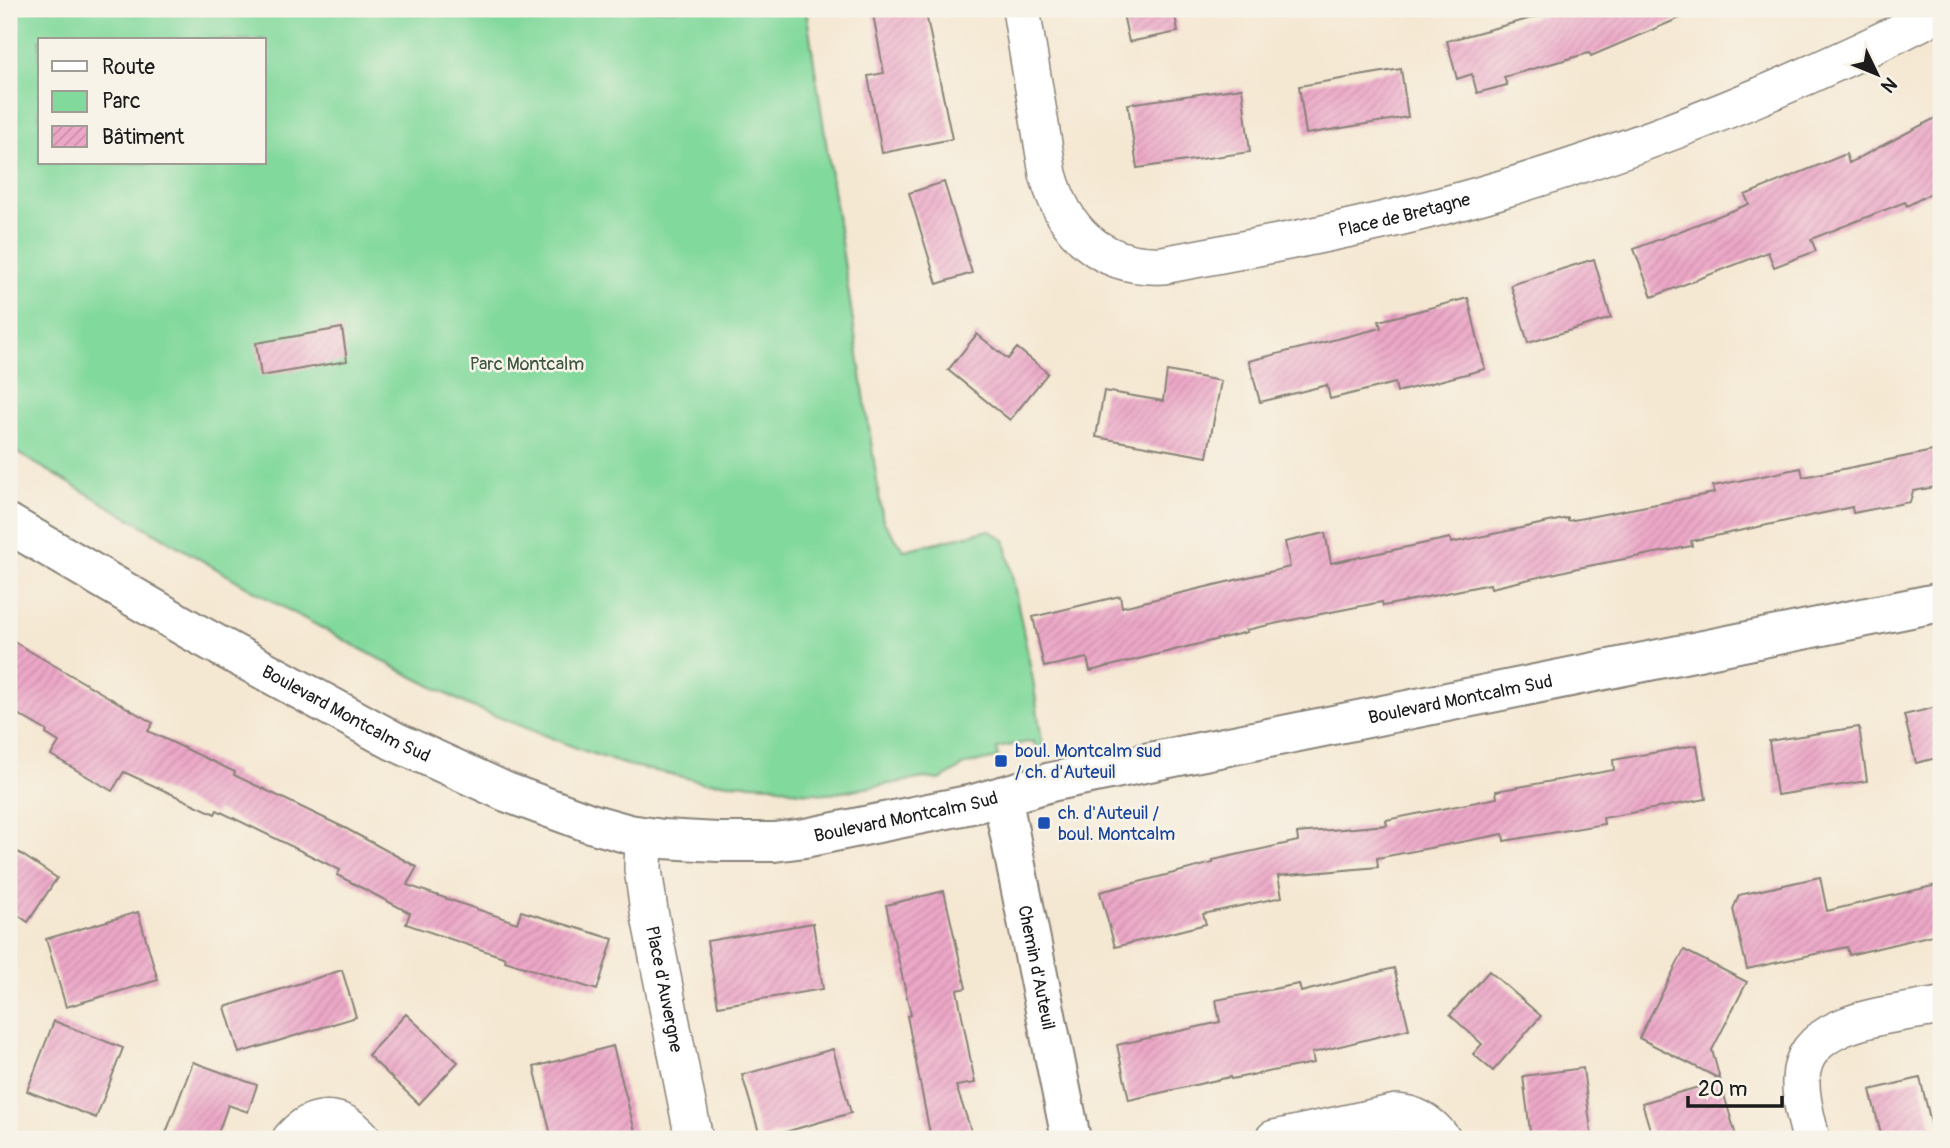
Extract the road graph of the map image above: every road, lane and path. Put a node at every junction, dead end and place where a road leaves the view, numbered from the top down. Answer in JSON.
{"nodes":[{"id":1,"x":1021,"y":9,"type":"edge"},
{"id":2,"x":1941,"y":12,"type":"edge"},
{"id":3,"x":9,"y":524,"type":"edge"},
{"id":4,"x":1941,"y":602,"type":"edge"},
{"id":5,"x":1002,"y":796,"type":"junction"},
{"id":6,"x":644,"y":837,"type":"junction"},
{"id":7,"x":1941,"y":1006,"type":"edge"},
{"id":8,"x":291,"y":1139,"type":"edge"},
{"id":9,"x":363,"y":1139,"type":"edge"},
{"id":10,"x":694,"y":1139,"type":"edge"},
{"id":11,"x":1071,"y":1139,"type":"edge"},
{"id":12,"x":1274,"y":1139,"type":"edge"},
{"id":13,"x":1442,"y":1139,"type":"edge"},
{"id":14,"x":1811,"y":1139,"type":"edge"}],
"edges":[{"from":1,"to":2,"type":"street","name":"Place de Bretagne"},
{"from":3,"to":6,"type":"street","name":"Boulevard Montcalm Sud"},
{"from":4,"to":5,"type":"street","name":"Boulevard Montcalm Sud"},
{"from":5,"to":6,"type":"street","name":"Boulevard Montcalm Sud"},
{"from":5,"to":11,"type":"street","name":"Chemin d'Auteuil"},
{"from":6,"to":10,"type":"street","name":"Place d'Auvergne"},
{"from":7,"to":14,"type":"street"},
{"from":8,"to":9,"type":"street"},
{"from":12,"to":13,"type":"street"}]}
